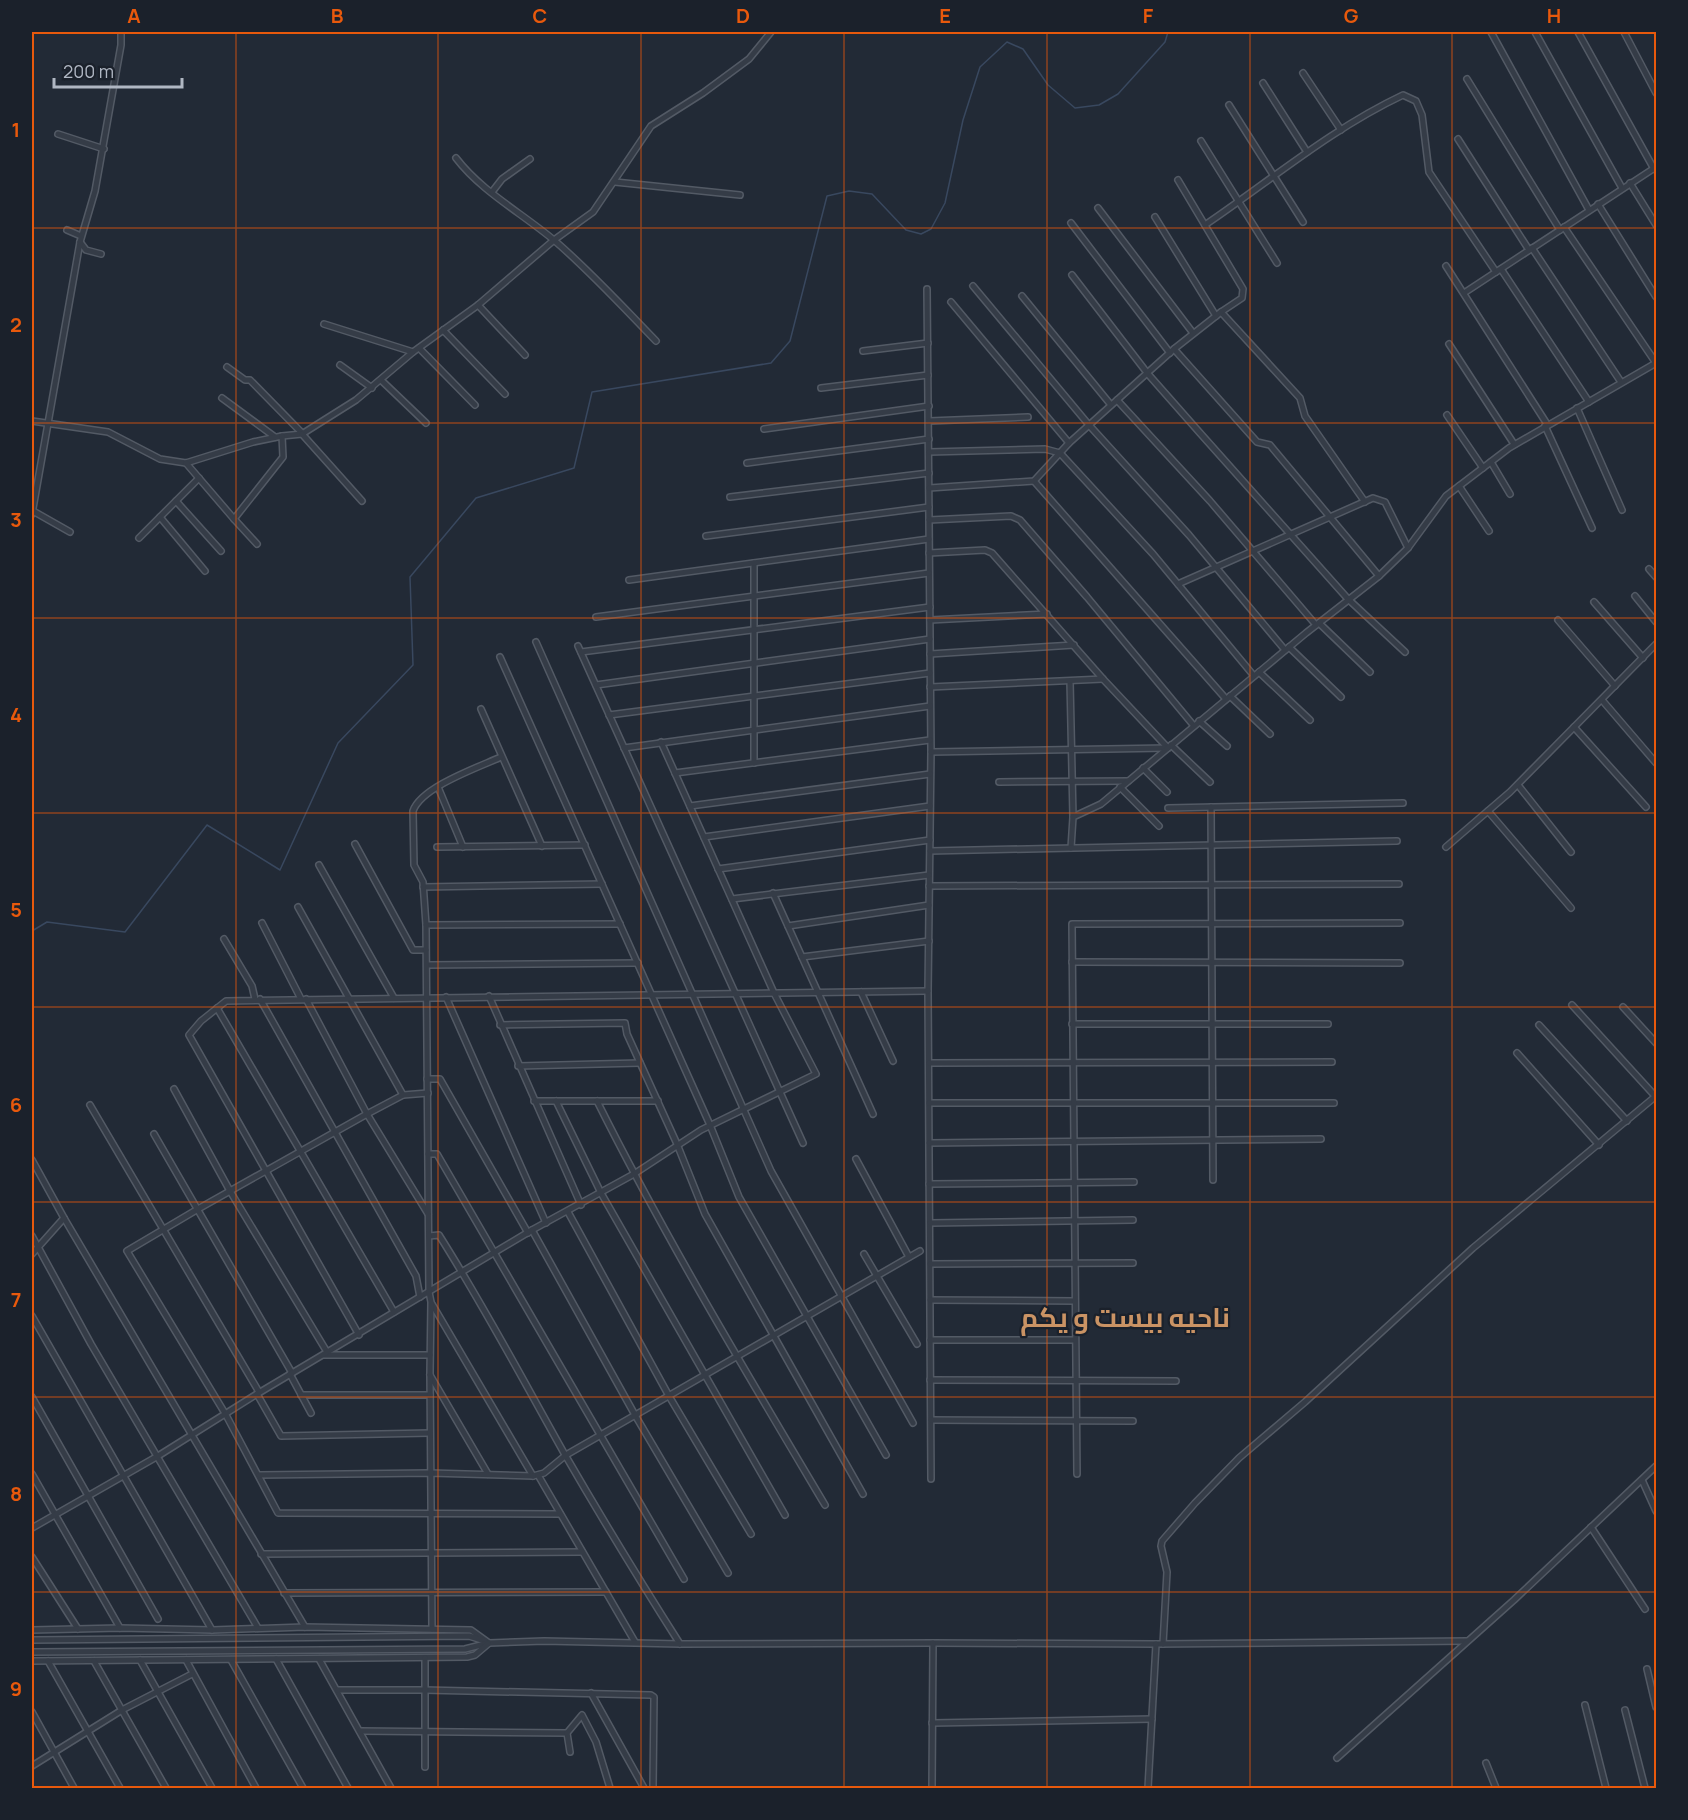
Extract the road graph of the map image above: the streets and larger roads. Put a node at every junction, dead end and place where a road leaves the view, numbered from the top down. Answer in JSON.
{"nodes":[{"id":1,"x":121,"y":32,"type":"edge"},
{"id":2,"x":771,"y":32,"type":"edge"},
{"id":3,"x":1491,"y":32,"type":"edge"},
{"id":4,"x":1535,"y":32,"type":"edge"},
{"id":5,"x":1578,"y":32,"type":"edge"},
{"id":6,"x":1624,"y":32,"type":"edge"},
{"id":7,"x":1303,"y":73,"type":"dead end"},
{"id":8,"x":1467,"y":79,"type":"dead end"},
{"id":9,"x":1263,"y":83,"type":"dead end"},
{"id":10,"x":1656,"y":93,"type":"edge"},
{"id":11,"x":1228,"y":105,"type":"dead end"},
{"id":12,"x":1341,"y":130,"type":"junction"},
{"id":13,"x":57,"y":134,"type":"dead end"},
{"id":14,"x":1458,"y":139,"type":"dead end"},
{"id":15,"x":1201,"y":141,"type":"dead end"},
{"id":16,"x":104,"y":149,"type":"junction"},
{"id":17,"x":1307,"y":152,"type":"junction"},
{"id":18,"x":456,"y":158,"type":"dead end"},
{"id":19,"x":530,"y":159,"type":"dead end"},
{"id":20,"x":1655,"y":168,"type":"edge"},
{"id":21,"x":1273,"y":177,"type":"junction"},
{"id":22,"x":1178,"y":180,"type":"dead end"},
{"id":23,"x":615,"y":182,"type":"junction"},
{"id":24,"x":1630,"y":183,"type":"junction"},
{"id":25,"x":1622,"y":188,"type":"junction"},
{"id":26,"x":492,"y":192,"type":"junction"},
{"id":27,"x":740,"y":195,"type":"dead end"},
{"id":28,"x":1239,"y":202,"type":"junction"},
{"id":29,"x":1598,"y":204,"type":"junction"},
{"id":30,"x":1098,"y":208,"type":"dead end"},
{"id":31,"x":1589,"y":210,"type":"junction"},
{"id":32,"x":1155,"y":217,"type":"dead end"},
{"id":33,"x":1303,"y":222,"type":"dead end"},
{"id":34,"x":1071,"y":223,"type":"dead end"},
{"id":35,"x":1204,"y":225,"type":"junction"},
{"id":36,"x":1656,"y":225,"type":"edge"},
{"id":37,"x":1562,"y":228,"type":"junction"},
{"id":38,"x":67,"y":230,"type":"dead end"},
{"id":39,"x":80,"y":239,"type":"junction"},
{"id":40,"x":554,"y":240,"type":"junction"},
{"id":41,"x":1530,"y":249,"type":"junction"},
{"id":42,"x":101,"y":255,"type":"dead end"},
{"id":43,"x":1277,"y":263,"type":"dead end"},
{"id":44,"x":1446,"y":266,"type":"dead end"},
{"id":45,"x":1499,"y":271,"type":"junction"},
{"id":46,"x":1072,"y":275,"type":"dead end"},
{"id":47,"x":973,"y":286,"type":"dead end"},
{"id":48,"x":927,"y":289,"type":"dead end"},
{"id":49,"x":1464,"y":293,"type":"junction"},
{"id":50,"x":1022,"y":296,"type":"dead end"},
{"id":51,"x":1656,"y":297,"type":"edge"},
{"id":52,"x":951,"y":302,"type":"dead end"},
{"id":53,"x":478,"y":305,"type":"junction"},
{"id":54,"x":1219,"y":314,"type":"junction"},
{"id":55,"x":324,"y":324,"type":"dead end"},
{"id":56,"x":443,"y":330,"type":"junction"},
{"id":57,"x":1193,"y":333,"type":"junction"},
{"id":58,"x":656,"y":341,"type":"dead end"},
{"id":59,"x":928,"y":343,"type":"junction"},
{"id":60,"x":1449,"y":344,"type":"dead end"},
{"id":61,"x":419,"y":348,"type":"junction"},
{"id":62,"x":863,"y":351,"type":"dead end"},
{"id":63,"x":1172,"y":351,"type":"junction"},
{"id":64,"x":413,"y":352,"type":"junction"},
{"id":65,"x":525,"y":355,"type":"dead end"},
{"id":66,"x":1656,"y":363,"type":"edge"},
{"id":67,"x":340,"y":365,"type":"dead end"},
{"id":68,"x":227,"y":368,"type":"dead end"},
{"id":69,"x":1148,"y":374,"type":"junction"},
{"id":70,"x":928,"y":375,"type":"junction"},
{"id":71,"x":381,"y":380,"type":"junction"},
{"id":72,"x":1621,"y":382,"type":"junction"},
{"id":73,"x":372,"y":388,"type":"junction"},
{"id":74,"x":821,"y":388,"type":"dead end"},
{"id":75,"x":505,"y":394,"type":"dead end"},
{"id":76,"x":222,"y":398,"type":"dead end"},
{"id":77,"x":1117,"y":400,"type":"junction"},
{"id":78,"x":1589,"y":402,"type":"junction"},
{"id":79,"x":475,"y":405,"type":"dead end"},
{"id":80,"x":1111,"y":405,"type":"junction"},
{"id":81,"x":928,"y":406,"type":"junction"},
{"id":82,"x":1577,"y":408,"type":"junction"},
{"id":83,"x":1448,"y":415,"type":"dead end"},
{"id":84,"x":1028,"y":417,"type":"dead end"},
{"id":85,"x":32,"y":421,"type":"edge"},
{"id":86,"x":929,"y":421,"type":"junction"},
{"id":87,"x":49,"y":422,"type":"junction"},
{"id":88,"x":426,"y":423,"type":"dead end"},
{"id":89,"x":1089,"y":425,"type":"junction"},
{"id":90,"x":1546,"y":425,"type":"junction"},
{"id":91,"x":764,"y":429,"type":"dead end"},
{"id":92,"x":302,"y":434,"type":"junction"},
{"id":93,"x":282,"y":436,"type":"junction"},
{"id":94,"x":274,"y":437,"type":"junction"},
{"id":95,"x":929,"y":439,"type":"junction"},
{"id":96,"x":1069,"y":443,"type":"junction"},
{"id":97,"x":1514,"y":444,"type":"junction"},
{"id":98,"x":929,"y":452,"type":"junction"},
{"id":99,"x":1060,"y":453,"type":"junction"},
{"id":100,"x":1491,"y":462,"type":"junction"},
{"id":101,"x":186,"y":463,"type":"junction"},
{"id":102,"x":747,"y":464,"type":"dead end"},
{"id":103,"x":1483,"y":468,"type":"junction"},
{"id":104,"x":929,"y":473,"type":"junction"},
{"id":105,"x":199,"y":478,"type":"junction"},
{"id":106,"x":1034,"y":481,"type":"junction"},
{"id":107,"x":1459,"y":486,"type":"junction"},
{"id":108,"x":929,"y":488,"type":"junction"},
{"id":109,"x":1510,"y":494,"type":"dead end"},
{"id":110,"x":730,"y":497,"type":"dead end"},
{"id":111,"x":176,"y":501,"type":"junction"},
{"id":112,"x":362,"y":501,"type":"dead end"},
{"id":113,"x":1365,"y":502,"type":"junction"},
{"id":114,"x":929,"y":507,"type":"junction"},
{"id":115,"x":1622,"y":510,"type":"dead end"},
{"id":116,"x":32,"y":512,"type":"edge"},
{"id":117,"x":160,"y":517,"type":"junction"},
{"id":118,"x":1330,"y":517,"type":"junction"},
{"id":119,"x":234,"y":519,"type":"junction"},
{"id":120,"x":929,"y":520,"type":"junction"},
{"id":121,"x":1592,"y":528,"type":"dead end"},
{"id":122,"x":1489,"y":531,"type":"dead end"},
{"id":123,"x":70,"y":532,"type":"dead end"},
{"id":124,"x":1292,"y":534,"type":"junction"},
{"id":125,"x":706,"y":536,"type":"dead end"},
{"id":126,"x":139,"y":538,"type":"dead end"},
{"id":127,"x":929,"y":539,"type":"junction"},
{"id":128,"x":257,"y":544,"type":"dead end"},
{"id":129,"x":1408,"y":548,"type":"junction"},
{"id":130,"x":221,"y":551,"type":"dead end"},
{"id":131,"x":1252,"y":551,"type":"junction"},
{"id":132,"x":929,"y":553,"type":"junction"},
{"id":133,"x":754,"y":563,"type":"junction"},
{"id":134,"x":1215,"y":566,"type":"junction"},
{"id":135,"x":1649,"y":568,"type":"dead end"},
{"id":136,"x":205,"y":571,"type":"dead end"},
{"id":137,"x":930,"y":573,"type":"junction"},
{"id":138,"x":1379,"y":576,"type":"junction"},
{"id":139,"x":1656,"y":577,"type":"edge"},
{"id":140,"x":629,"y":580,"type":"dead end"},
{"id":141,"x":1178,"y":584,"type":"junction"},
{"id":142,"x":754,"y":596,"type":"junction"},
{"id":143,"x":1635,"y":597,"type":"dead end"},
{"id":144,"x":1348,"y":599,"type":"junction"},
{"id":145,"x":1594,"y":602,"type":"dead end"},
{"id":146,"x":930,"y":607,"type":"junction"},
{"id":147,"x":1047,"y":614,"type":"junction"},
{"id":148,"x":596,"y":617,"type":"dead end"},
{"id":149,"x":930,"y":620,"type":"junction"},
{"id":150,"x":1558,"y":621,"type":"dead end"},
{"id":151,"x":1656,"y":622,"type":"edge"},
{"id":152,"x":1317,"y":624,"type":"junction"},
{"id":153,"x":754,"y":630,"type":"junction"},
{"id":154,"x":930,"y":639,"type":"junction"},
{"id":155,"x":536,"y":642,"type":"dead end"},
{"id":156,"x":1656,"y":644,"type":"edge"},
{"id":157,"x":1074,"y":645,"type":"junction"},
{"id":158,"x":578,"y":646,"type":"dead end"},
{"id":159,"x":1287,"y":649,"type":"junction"},
{"id":160,"x":581,"y":652,"type":"junction"},
{"id":161,"x":1405,"y":652,"type":"dead end"},
{"id":162,"x":930,"y":654,"type":"junction"},
{"id":163,"x":500,"y":657,"type":"dead end"},
{"id":164,"x":1643,"y":658,"type":"junction"},
{"id":165,"x":754,"y":663,"type":"junction"},
{"id":166,"x":1370,"y":672,"type":"dead end"},
{"id":167,"x":930,"y":674,"type":"junction"},
{"id":168,"x":1256,"y":674,"type":"junction"},
{"id":169,"x":1103,"y":679,"type":"junction"},
{"id":170,"x":1070,"y":681,"type":"junction"},
{"id":171,"x":596,"y":685,"type":"junction"},
{"id":172,"x":1615,"y":686,"type":"junction"},
{"id":173,"x":930,"y":687,"type":"junction"},
{"id":174,"x":754,"y":697,"type":"junction"},
{"id":175,"x":1341,"y":697,"type":"dead end"},
{"id":176,"x":1228,"y":698,"type":"junction"},
{"id":177,"x":1602,"y":699,"type":"junction"},
{"id":178,"x":930,"y":706,"type":"junction"},
{"id":179,"x":481,"y":709,"type":"dead end"},
{"id":180,"x":609,"y":715,"type":"junction"},
{"id":181,"x":1310,"y":720,"type":"dead end"},
{"id":182,"x":1197,"y":724,"type":"junction"},
{"id":183,"x":1574,"y":727,"type":"junction"},
{"id":184,"x":754,"y":729,"type":"junction"},
{"id":185,"x":1270,"y":735,"type":"dead end"},
{"id":186,"x":930,"y":740,"type":"junction"},
{"id":187,"x":661,"y":742,"type":"junction"},
{"id":188,"x":1169,"y":746,"type":"junction"},
{"id":189,"x":1227,"y":746,"type":"dead end"},
{"id":190,"x":624,"y":748,"type":"junction"},
{"id":191,"x":1072,"y":749,"type":"junction"},
{"id":192,"x":931,"y":752,"type":"junction"},
{"id":193,"x":501,"y":757,"type":"junction"},
{"id":194,"x":1656,"y":763,"type":"edge"},
{"id":195,"x":754,"y":764,"type":"junction"},
{"id":196,"x":1143,"y":768,"type":"junction"},
{"id":197,"x":675,"y":773,"type":"junction"},
{"id":198,"x":930,"y":774,"type":"junction"},
{"id":199,"x":1072,"y":781,"type":"junction"},
{"id":200,"x":1128,"y":781,"type":"junction"},
{"id":201,"x":999,"y":782,"type":"dead end"},
{"id":202,"x":1210,"y":782,"type":"dead end"},
{"id":203,"x":1518,"y":785,"type":"junction"},
{"id":204,"x":438,"y":787,"type":"junction"},
{"id":205,"x":1120,"y":787,"type":"junction"},
{"id":206,"x":1167,"y":792,"type":"dead end"},
{"id":207,"x":1403,"y":803,"type":"dead end"},
{"id":208,"x":690,"y":806,"type":"junction"},
{"id":209,"x":930,"y":806,"type":"junction"},
{"id":210,"x":1211,"y":807,"type":"junction"},
{"id":211,"x":1646,"y":807,"type":"dead end"},
{"id":212,"x":1168,"y":808,"type":"dead end"},
{"id":213,"x":1488,"y":812,"type":"junction"},
{"id":214,"x":1073,"y":817,"type":"junction"},
{"id":215,"x":1159,"y":826,"type":"dead end"},
{"id":216,"x":704,"y":837,"type":"junction"},
{"id":217,"x":930,"y":840,"type":"junction"},
{"id":218,"x":1396,"y":841,"type":"dead end"},
{"id":219,"x":355,"y":844,"type":"dead end"},
{"id":220,"x":585,"y":845,"type":"junction"},
{"id":221,"x":1211,"y":845,"type":"junction"},
{"id":222,"x":542,"y":846,"type":"junction"},
{"id":223,"x":436,"y":847,"type":"dead end"},
{"id":224,"x":463,"y":847,"type":"junction"},
{"id":225,"x":1446,"y":847,"type":"dead end"},
{"id":226,"x":1071,"y":848,"type":"junction"},
{"id":227,"x":930,"y":851,"type":"junction"},
{"id":228,"x":1571,"y":852,"type":"dead end"},
{"id":229,"x":319,"y":865,"type":"dead end"},
{"id":230,"x":718,"y":869,"type":"junction"},
{"id":231,"x":929,"y":875,"type":"junction"},
{"id":232,"x":602,"y":884,"type":"junction"},
{"id":233,"x":1399,"y":884,"type":"dead end"},
{"id":234,"x":1212,"y":885,"type":"junction"},
{"id":235,"x":929,"y":886,"type":"junction"},
{"id":236,"x":423,"y":887,"type":"junction"},
{"id":237,"x":773,"y":893,"type":"junction"},
{"id":238,"x":732,"y":899,"type":"junction"},
{"id":239,"x":929,"y":905,"type":"junction"},
{"id":240,"x":298,"y":907,"type":"dead end"},
{"id":241,"x":1571,"y":908,"type":"dead end"},
{"id":242,"x":262,"y":923,"type":"dead end"},
{"id":243,"x":1400,"y":923,"type":"dead end"},
{"id":244,"x":620,"y":924,"type":"junction"},
{"id":245,"x":1212,"y":924,"type":"junction"},
{"id":246,"x":426,"y":925,"type":"junction"},
{"id":247,"x":788,"y":926,"type":"junction"},
{"id":248,"x":224,"y":939,"type":"dead end"},
{"id":249,"x":929,"y":941,"type":"junction"},
{"id":250,"x":426,"y":950,"type":"junction"},
{"id":251,"x":802,"y":957,"type":"junction"},
{"id":252,"x":1072,"y":962,"type":"junction"},
{"id":253,"x":638,"y":963,"type":"junction"},
{"id":254,"x":1212,"y":963,"type":"junction"},
{"id":255,"x":1400,"y":963,"type":"dead end"},
{"id":256,"x":427,"y":965,"type":"junction"},
{"id":257,"x":928,"y":991,"type":"junction"},
{"id":258,"x":818,"y":992,"type":"junction"},
{"id":259,"x":861,"y":992,"type":"junction"},
{"id":260,"x":735,"y":993,"type":"junction"},
{"id":261,"x":774,"y":993,"type":"junction"},
{"id":262,"x":652,"y":994,"type":"junction"},
{"id":263,"x":692,"y":994,"type":"junction"},
{"id":264,"x":489,"y":996,"type":"junction"},
{"id":265,"x":427,"y":997,"type":"junction"},
{"id":266,"x":446,"y":997,"type":"junction"},
{"id":267,"x":349,"y":998,"type":"junction"},
{"id":268,"x":394,"y":998,"type":"junction"},
{"id":269,"x":257,"y":999,"type":"junction"},
{"id":270,"x":303,"y":999,"type":"junction"},
{"id":271,"x":1572,"y":1005,"type":"dead end"},
{"id":272,"x":1623,"y":1007,"type":"dead end"},
{"id":273,"x":217,"y":1008,"type":"junction"},
{"id":274,"x":1072,"y":1023,"type":"junction"},
{"id":275,"x":1212,"y":1023,"type":"junction"},
{"id":276,"x":1328,"y":1024,"type":"dead end"},
{"id":277,"x":500,"y":1025,"type":"junction"},
{"id":278,"x":1539,"y":1025,"type":"dead end"},
{"id":279,"x":1656,"y":1043,"type":"edge"},
{"id":280,"x":1517,"y":1053,"type":"dead end"},
{"id":281,"x":893,"y":1061,"type":"dead end"},
{"id":282,"x":1073,"y":1062,"type":"junction"},
{"id":283,"x":1212,"y":1062,"type":"junction"},
{"id":284,"x":1332,"y":1062,"type":"dead end"},
{"id":285,"x":640,"y":1063,"type":"junction"},
{"id":286,"x":929,"y":1063,"type":"junction"},
{"id":287,"x":518,"y":1066,"type":"junction"},
{"id":288,"x":427,"y":1079,"type":"junction"},
{"id":289,"x":174,"y":1089,"type":"dead end"},
{"id":290,"x":780,"y":1091,"type":"junction"},
{"id":291,"x":428,"y":1093,"type":"junction"},
{"id":292,"x":403,"y":1095,"type":"junction"},
{"id":293,"x":1656,"y":1096,"type":"edge"},
{"id":294,"x":534,"y":1101,"type":"junction"},
{"id":295,"x":556,"y":1101,"type":"junction"},
{"id":296,"x":597,"y":1101,"type":"junction"},
{"id":297,"x":657,"y":1101,"type":"junction"},
{"id":298,"x":1334,"y":1102,"type":"dead end"},
{"id":299,"x":929,"y":1103,"type":"junction"},
{"id":300,"x":1073,"y":1103,"type":"junction"},
{"id":301,"x":1212,"y":1103,"type":"junction"},
{"id":302,"x":90,"y":1105,"type":"dead end"},
{"id":303,"x":744,"y":1109,"type":"junction"},
{"id":304,"x":367,"y":1114,"type":"junction"},
{"id":305,"x":873,"y":1114,"type":"dead end"},
{"id":306,"x":1627,"y":1121,"type":"junction"},
{"id":307,"x":710,"y":1125,"type":"junction"},
{"id":308,"x":334,"y":1133,"type":"junction"},
{"id":309,"x":154,"y":1134,"type":"dead end"},
{"id":310,"x":1321,"y":1139,"type":"dead end"},
{"id":311,"x":1213,"y":1140,"type":"junction"},
{"id":312,"x":1074,"y":1142,"type":"junction"},
{"id":313,"x":803,"y":1143,"type":"dead end"},
{"id":314,"x":929,"y":1143,"type":"junction"},
{"id":315,"x":677,"y":1144,"type":"junction"},
{"id":316,"x":1599,"y":1145,"type":"junction"},
{"id":317,"x":301,"y":1151,"type":"junction"},
{"id":318,"x":428,"y":1154,"type":"junction"},
{"id":319,"x":856,"y":1159,"type":"dead end"},
{"id":320,"x":32,"y":1160,"type":"edge"},
{"id":321,"x":265,"y":1172,"type":"junction"},
{"id":322,"x":634,"y":1174,"type":"junction"},
{"id":323,"x":1213,"y":1180,"type":"dead end"},
{"id":324,"x":1134,"y":1182,"type":"dead end"},
{"id":325,"x":1074,"y":1183,"type":"junction"},
{"id":326,"x":929,"y":1184,"type":"junction"},
{"id":327,"x":230,"y":1191,"type":"junction"},
{"id":328,"x":601,"y":1193,"type":"junction"},
{"id":329,"x":581,"y":1205,"type":"junction"},
{"id":330,"x":198,"y":1209,"type":"junction"},
{"id":331,"x":568,"y":1212,"type":"junction"},
{"id":332,"x":428,"y":1215,"type":"junction"},
{"id":333,"x":64,"y":1218,"type":"junction"},
{"id":334,"x":1133,"y":1220,"type":"dead end"},
{"id":335,"x":1074,"y":1221,"type":"junction"},
{"id":336,"x":546,"y":1223,"type":"junction"},
{"id":337,"x":930,"y":1223,"type":"junction"},
{"id":338,"x":163,"y":1229,"type":"junction"},
{"id":339,"x":530,"y":1232,"type":"junction"},
{"id":340,"x":32,"y":1236,"type":"edge"},
{"id":341,"x":429,"y":1236,"type":"junction"},
{"id":342,"x":38,"y":1247,"type":"junction"},
{"id":343,"x":920,"y":1251,"type":"dead end"},
{"id":344,"x":496,"y":1252,"type":"junction"},
{"id":345,"x":32,"y":1254,"type":"edge"},
{"id":346,"x":864,"y":1254,"type":"dead end"},
{"id":347,"x":909,"y":1257,"type":"junction"},
{"id":348,"x":930,"y":1263,"type":"junction"},
{"id":349,"x":1075,"y":1263,"type":"junction"},
{"id":350,"x":1133,"y":1263,"type":"dead end"},
{"id":351,"x":462,"y":1272,"type":"junction"},
{"id":352,"x":877,"y":1276,"type":"junction"},
{"id":353,"x":429,"y":1292,"type":"junction"},
{"id":354,"x":843,"y":1295,"type":"junction"},
{"id":355,"x":420,"y":1297,"type":"junction"},
{"id":356,"x":930,"y":1300,"type":"junction"},
{"id":357,"x":1075,"y":1301,"type":"junction"},
{"id":358,"x":431,"y":1302,"type":"junction"},
{"id":359,"x":394,"y":1312,"type":"junction"},
{"id":360,"x":32,"y":1316,"type":"edge"},
{"id":361,"x":806,"y":1317,"type":"junction"},
{"id":362,"x":359,"y":1335,"type":"junction"},
{"id":363,"x":772,"y":1336,"type":"junction"},
{"id":364,"x":930,"y":1340,"type":"junction"},
{"id":365,"x":1075,"y":1340,"type":"junction"},
{"id":366,"x":916,"y":1344,"type":"dead end"},
{"id":367,"x":324,"y":1354,"type":"junction"},
{"id":368,"x":430,"y":1355,"type":"junction"},
{"id":369,"x":737,"y":1356,"type":"junction"},
{"id":370,"x":291,"y":1373,"type":"junction"},
{"id":371,"x":430,"y":1373,"type":"junction"},
{"id":372,"x":704,"y":1375,"type":"junction"},
{"id":373,"x":930,"y":1380,"type":"junction"},
{"id":374,"x":1076,"y":1381,"type":"junction"},
{"id":375,"x":1176,"y":1381,"type":"dead end"},
{"id":376,"x":258,"y":1393,"type":"junction"},
{"id":377,"x":301,"y":1395,"type":"junction"},
{"id":378,"x":430,"y":1395,"type":"junction"},
{"id":379,"x":669,"y":1396,"type":"junction"},
{"id":380,"x":32,"y":1397,"type":"edge"},
{"id":381,"x":311,"y":1413,"type":"dead end"},
{"id":382,"x":226,"y":1415,"type":"junction"},
{"id":383,"x":635,"y":1415,"type":"junction"},
{"id":384,"x":930,"y":1420,"type":"junction"},
{"id":385,"x":1076,"y":1421,"type":"junction"},
{"id":386,"x":1133,"y":1421,"type":"dead end"},
{"id":387,"x":913,"y":1423,"type":"dead end"},
{"id":388,"x":430,"y":1433,"type":"junction"},
{"id":389,"x":192,"y":1434,"type":"junction"},
{"id":390,"x":602,"y":1434,"type":"junction"},
{"id":391,"x":566,"y":1455,"type":"junction"},
{"id":392,"x":886,"y":1455,"type":"dead end"},
{"id":393,"x":158,"y":1456,"type":"junction"},
{"id":394,"x":1656,"y":1466,"type":"edge"},
{"id":395,"x":430,"y":1473,"type":"junction"},
{"id":396,"x":32,"y":1474,"type":"edge"},
{"id":397,"x":488,"y":1474,"type":"junction"},
{"id":398,"x":1077,"y":1474,"type":"dead end"},
{"id":399,"x":259,"y":1475,"type":"junction"},
{"id":400,"x":536,"y":1475,"type":"junction"},
{"id":401,"x":123,"y":1476,"type":"junction"},
{"id":402,"x":931,"y":1479,"type":"dead end"},
{"id":403,"x":1642,"y":1480,"type":"junction"},
{"id":404,"x":863,"y":1494,"type":"dead end"},
{"id":405,"x":88,"y":1495,"type":"junction"},
{"id":406,"x":825,"y":1505,"type":"dead end"},
{"id":407,"x":1656,"y":1510,"type":"edge"},
{"id":408,"x":430,"y":1513,"type":"junction"},
{"id":409,"x":560,"y":1514,"type":"junction"},
{"id":410,"x":56,"y":1515,"type":"junction"},
{"id":411,"x":785,"y":1515,"type":"dead end"},
{"id":412,"x":1591,"y":1527,"type":"junction"},
{"id":413,"x":32,"y":1528,"type":"edge"},
{"id":414,"x":752,"y":1534,"type":"dead end"},
{"id":415,"x":582,"y":1552,"type":"junction"},
{"id":416,"x":261,"y":1554,"type":"junction"},
{"id":417,"x":430,"y":1554,"type":"junction"},
{"id":418,"x":32,"y":1557,"type":"edge"},
{"id":419,"x":728,"y":1573,"type":"dead end"},
{"id":420,"x":684,"y":1579,"type":"dead end"},
{"id":421,"x":284,"y":1593,"type":"junction"},
{"id":422,"x":606,"y":1593,"type":"junction"},
{"id":423,"x":431,"y":1594,"type":"junction"},
{"id":424,"x":1645,"y":1609,"type":"dead end"},
{"id":425,"x":158,"y":1619,"type":"dead end"},
{"id":426,"x":304,"y":1627,"type":"junction"},
{"id":427,"x":120,"y":1628,"type":"junction"},
{"id":428,"x":258,"y":1628,"type":"junction"},
{"id":429,"x":78,"y":1629,"type":"junction"},
{"id":430,"x":432,"y":1629,"type":"junction"},
{"id":431,"x":32,"y":1630,"type":"edge"},
{"id":432,"x":212,"y":1630,"type":"junction"},
{"id":433,"x":32,"y":1640,"type":"edge"},
{"id":434,"x":1467,"y":1641,"type":"junction"},
{"id":435,"x":635,"y":1642,"type":"junction"},
{"id":436,"x":933,"y":1642,"type":"junction"},
{"id":437,"x":489,"y":1643,"type":"junction"},
{"id":438,"x":680,"y":1644,"type":"junction"},
{"id":439,"x":1159,"y":1644,"type":"junction"},
{"id":440,"x":32,"y":1652,"type":"edge"},
{"id":441,"x":140,"y":1659,"type":"junction"},
{"id":442,"x":276,"y":1659,"type":"junction"},
{"id":443,"x":319,"y":1659,"type":"junction"},
{"id":444,"x":425,"y":1659,"type":"junction"},
{"id":445,"x":186,"y":1660,"type":"junction"},
{"id":446,"x":231,"y":1660,"type":"junction"},
{"id":447,"x":32,"y":1661,"type":"edge"},
{"id":448,"x":48,"y":1661,"type":"junction"},
{"id":449,"x":94,"y":1661,"type":"junction"},
{"id":450,"x":1647,"y":1669,"type":"dead end"},
{"id":451,"x":192,"y":1674,"type":"junction"},
{"id":452,"x":338,"y":1690,"type":"junction"},
{"id":453,"x":424,"y":1690,"type":"junction"},
{"id":454,"x":157,"y":1692,"type":"junction"},
{"id":455,"x":591,"y":1693,"type":"junction"},
{"id":456,"x":1585,"y":1705,"type":"dead end"},
{"id":457,"x":1656,"y":1707,"type":"edge"},
{"id":458,"x":122,"y":1710,"type":"junction"},
{"id":459,"x":1625,"y":1710,"type":"dead end"},
{"id":460,"x":32,"y":1712,"type":"edge"},
{"id":461,"x":1152,"y":1719,"type":"junction"},
{"id":462,"x":932,"y":1723,"type":"junction"},
{"id":463,"x":87,"y":1730,"type":"junction"},
{"id":464,"x":424,"y":1730,"type":"junction"},
{"id":465,"x":360,"y":1731,"type":"junction"},
{"id":466,"x":567,"y":1732,"type":"junction"},
{"id":467,"x":54,"y":1752,"type":"junction"},
{"id":468,"x":570,"y":1752,"type":"dead end"},
{"id":469,"x":1337,"y":1758,"type":"dead end"},
{"id":470,"x":1486,"y":1763,"type":"dead end"},
{"id":471,"x":32,"y":1766,"type":"edge"},
{"id":472,"x":425,"y":1767,"type":"dead end"},
{"id":473,"x":653,"y":1786,"type":"edge"},
{"id":474,"x":74,"y":1788,"type":"edge"},
{"id":475,"x":120,"y":1788,"type":"edge"},
{"id":476,"x":166,"y":1788,"type":"edge"},
{"id":477,"x":212,"y":1788,"type":"edge"},
{"id":478,"x":256,"y":1788,"type":"edge"},
{"id":479,"x":303,"y":1788,"type":"edge"},
{"id":480,"x":348,"y":1788,"type":"edge"},
{"id":481,"x":391,"y":1788,"type":"edge"},
{"id":482,"x":610,"y":1788,"type":"edge"},
{"id":483,"x":645,"y":1788,"type":"edge"},
{"id":484,"x":932,"y":1788,"type":"edge"},
{"id":485,"x":1148,"y":1788,"type":"edge"},
{"id":486,"x":1496,"y":1788,"type":"edge"},
{"id":487,"x":1606,"y":1788,"type":"edge"},
{"id":488,"x":1645,"y":1788,"type":"edge"}],
"edges":[{"from":1,"to":16,"type":"street"},
{"from":2,"to":23,"type":"street"},
{"from":3,"to":31,"type":"street"},
{"from":4,"to":25,"type":"street"},
{"from":5,"to":20,"type":"street"},
{"from":6,"to":10,"type":"street"},
{"from":7,"to":12,"type":"street"},
{"from":8,"to":37,"type":"street"},
{"from":9,"to":17,"type":"street"},
{"from":11,"to":21,"type":"street"},
{"from":12,"to":17,"type":"street"},
{"from":12,"to":45,"type":"street"},
{"from":13,"to":16,"type":"street"},
{"from":14,"to":41,"type":"street"},
{"from":15,"to":28,"type":"street"},
{"from":16,"to":39,"type":"street"},
{"from":17,"to":21,"type":"street"},
{"from":18,"to":26,"type":"street"},
{"from":19,"to":26,"type":"street"},
{"from":20,"to":24,"type":"street"},
{"from":21,"to":28,"type":"street"},
{"from":21,"to":33,"type":"street"},
{"from":22,"to":35,"type":"street"},
{"from":23,"to":27,"type":"street"},
{"from":23,"to":40,"type":"street"},
{"from":24,"to":25,"type":"street"},
{"from":24,"to":36,"type":"street"},
{"from":25,"to":29,"type":"street"},
{"from":26,"to":40,"type":"street"},
{"from":28,"to":35,"type":"street"},
{"from":28,"to":43,"type":"street"},
{"from":29,"to":31,"type":"street"},
{"from":29,"to":51,"type":"street"},
{"from":30,"to":57,"type":"street"},
{"from":31,"to":37,"type":"street"},
{"from":32,"to":54,"type":"street"},
{"from":34,"to":63,"type":"street"},
{"from":35,"to":54,"type":"street"},
{"from":37,"to":41,"type":"street"},
{"from":37,"to":66,"type":"street"},
{"from":38,"to":39,"type":"street"},
{"from":39,"to":42,"type":"street"},
{"from":39,"to":87,"type":"street"},
{"from":40,"to":53,"type":"street"},
{"from":40,"to":58,"type":"street"},
{"from":41,"to":45,"type":"street"},
{"from":41,"to":72,"type":"street"},
{"from":44,"to":49,"type":"street"},
{"from":45,"to":49,"type":"street"},
{"from":45,"to":78,"type":"street"},
{"from":46,"to":69,"type":"street"},
{"from":47,"to":89,"type":"street"},
{"from":48,"to":59,"type":"street"},
{"from":49,"to":90,"type":"street"},
{"from":50,"to":80,"type":"street"},
{"from":52,"to":96,"type":"street"},
{"from":53,"to":56,"type":"street"},
{"from":53,"to":65,"type":"street"},
{"from":54,"to":57,"type":"street"},
{"from":54,"to":113,"type":"street"},
{"from":55,"to":64,"type":"street"},
{"from":56,"to":61,"type":"street"},
{"from":56,"to":75,"type":"street"},
{"from":57,"to":63,"type":"street"},
{"from":59,"to":62,"type":"street"},
{"from":59,"to":70,"type":"street"},
{"from":60,"to":97,"type":"street"},
{"from":61,"to":64,"type":"street"},
{"from":61,"to":79,"type":"street"},
{"from":63,"to":69,"type":"street"},
{"from":63,"to":118,"type":"street"},
{"from":64,"to":71,"type":"street"},
{"from":66,"to":72,"type":"street"},
{"from":67,"to":73,"type":"street"},
{"from":68,"to":92,"type":"street"},
{"from":69,"to":77,"type":"street"},
{"from":69,"to":124,"type":"street"},
{"from":70,"to":74,"type":"street"},
{"from":70,"to":81,"type":"street"},
{"from":71,"to":73,"type":"street"},
{"from":71,"to":88,"type":"street"},
{"from":72,"to":78,"type":"street"},
{"from":73,"to":92,"type":"street"},
{"from":76,"to":94,"type":"street"},
{"from":77,"to":80,"type":"street"},
{"from":77,"to":131,"type":"street"},
{"from":78,"to":82,"type":"street"},
{"from":80,"to":89,"type":"street"},
{"from":81,"to":86,"type":"street"},
{"from":81,"to":91,"type":"street"},
{"from":82,"to":90,"type":"street"},
{"from":82,"to":115,"type":"street"},
{"from":83,"to":103,"type":"street"},
{"from":84,"to":86,"type":"street"},
{"from":85,"to":87,"type":"street"},
{"from":86,"to":95,"type":"street"},
{"from":87,"to":101,"type":"street"},
{"from":87,"to":116,"type":"street"},
{"from":89,"to":96,"type":"street"},
{"from":89,"to":134,"type":"street"},
{"from":90,"to":97,"type":"street"},
{"from":90,"to":121,"type":"street"},
{"from":92,"to":93,"type":"street"},
{"from":92,"to":112,"type":"street"},
{"from":93,"to":94,"type":"street"},
{"from":93,"to":119,"type":"street"},
{"from":94,"to":101,"type":"street"},
{"from":95,"to":98,"type":"street"},
{"from":95,"to":102,"type":"street"},
{"from":96,"to":99,"type":"street"},
{"from":97,"to":100,"type":"street"},
{"from":98,"to":99,"type":"street"},
{"from":98,"to":104,"type":"street"},
{"from":99,"to":106,"type":"street"},
{"from":99,"to":141,"type":"street"},
{"from":100,"to":103,"type":"street"},
{"from":100,"to":109,"type":"street"},
{"from":101,"to":105,"type":"street"},
{"from":103,"to":107,"type":"street"},
{"from":104,"to":108,"type":"street"},
{"from":104,"to":110,"type":"street"},
{"from":105,"to":111,"type":"street"},
{"from":105,"to":119,"type":"street"},
{"from":106,"to":108,"type":"street"},
{"from":106,"to":176,"type":"street"},
{"from":107,"to":122,"type":"street"},
{"from":107,"to":129,"type":"street"},
{"from":108,"to":114,"type":"street"},
{"from":111,"to":117,"type":"street"},
{"from":111,"to":130,"type":"street"},
{"from":113,"to":118,"type":"street"},
{"from":113,"to":129,"type":"street"},
{"from":114,"to":120,"type":"street"},
{"from":114,"to":125,"type":"street"},
{"from":116,"to":123,"type":"street"},
{"from":117,"to":126,"type":"street"},
{"from":117,"to":136,"type":"street"},
{"from":118,"to":124,"type":"street"},
{"from":118,"to":138,"type":"street"},
{"from":119,"to":128,"type":"street"},
{"from":120,"to":127,"type":"street"},
{"from":120,"to":182,"type":"street"},
{"from":124,"to":131,"type":"street"},
{"from":124,"to":144,"type":"street"},
{"from":127,"to":132,"type":"street"},
{"from":127,"to":133,"type":"street"},
{"from":129,"to":138,"type":"street"},
{"from":131,"to":134,"type":"street"},
{"from":131,"to":152,"type":"street"},
{"from":132,"to":137,"type":"street"},
{"from":132,"to":147,"type":"street"},
{"from":133,"to":140,"type":"street"},
{"from":133,"to":142,"type":"street"},
{"from":134,"to":141,"type":"street"},
{"from":134,"to":159,"type":"street"},
{"from":135,"to":139,"type":"street"},
{"from":137,"to":142,"type":"street"},
{"from":137,"to":146,"type":"street"},
{"from":138,"to":144,"type":"street"},
{"from":141,"to":168,"type":"street"},
{"from":142,"to":148,"type":"street"},
{"from":142,"to":153,"type":"street"},
{"from":143,"to":151,"type":"street"},
{"from":144,"to":152,"type":"street"},
{"from":144,"to":161,"type":"street"},
{"from":145,"to":164,"type":"street"},
{"from":146,"to":149,"type":"street"},
{"from":146,"to":153,"type":"street"},
{"from":147,"to":149,"type":"street"},
{"from":147,"to":157,"type":"street"},
{"from":149,"to":154,"type":"street"},
{"from":150,"to":172,"type":"street"},
{"from":152,"to":159,"type":"street"},
{"from":152,"to":166,"type":"street"},
{"from":153,"to":160,"type":"street"},
{"from":153,"to":165,"type":"street"},
{"from":154,"to":162,"type":"street"},
{"from":154,"to":165,"type":"street"},
{"from":155,"to":263,"type":"street"},
{"from":156,"to":164,"type":"street"},
{"from":157,"to":162,"type":"street"},
{"from":157,"to":169,"type":"street"},
{"from":158,"to":160,"type":"street"},
{"from":159,"to":168,"type":"street"},
{"from":159,"to":175,"type":"street"},
{"from":160,"to":171,"type":"street"},
{"from":162,"to":167,"type":"street"},
{"from":163,"to":220,"type":"street"},
{"from":164,"to":172,"type":"street"},
{"from":165,"to":171,"type":"street"},
{"from":165,"to":174,"type":"street"},
{"from":167,"to":173,"type":"street"},
{"from":167,"to":174,"type":"street"},
{"from":168,"to":176,"type":"street"},
{"from":168,"to":181,"type":"street"},
{"from":169,"to":170,"type":"street"},
{"from":169,"to":188,"type":"street"},
{"from":170,"to":173,"type":"street"},
{"from":170,"to":191,"type":"street"},
{"from":171,"to":180,"type":"street"},
{"from":172,"to":177,"type":"street"},
{"from":173,"to":178,"type":"street"},
{"from":174,"to":180,"type":"street"},
{"from":174,"to":184,"type":"street"},
{"from":176,"to":182,"type":"street"},
{"from":176,"to":185,"type":"street"},
{"from":177,"to":183,"type":"street"},
{"from":177,"to":194,"type":"street"},
{"from":178,"to":184,"type":"street"},
{"from":178,"to":186,"type":"street"},
{"from":179,"to":193,"type":"street"},
{"from":180,"to":190,"type":"street"},
{"from":182,"to":188,"type":"street"},
{"from":182,"to":189,"type":"street"},
{"from":183,"to":203,"type":"street"},
{"from":183,"to":211,"type":"street"},
{"from":184,"to":187,"type":"street"},
{"from":184,"to":195,"type":"street"},
{"from":186,"to":192,"type":"street"},
{"from":186,"to":195,"type":"street"},
{"from":187,"to":190,"type":"street"},
{"from":187,"to":197,"type":"street"},
{"from":188,"to":191,"type":"street"},
{"from":188,"to":196,"type":"street"},
{"from":188,"to":202,"type":"street"},
{"from":190,"to":260,"type":"street"},
{"from":191,"to":192,"type":"street"},
{"from":191,"to":199,"type":"street"},
{"from":192,"to":198,"type":"street"},
{"from":193,"to":204,"type":"street"},
{"from":193,"to":222,"type":"street"},
{"from":195,"to":197,"type":"street"},
{"from":196,"to":200,"type":"street"},
{"from":196,"to":206,"type":"street"},
{"from":197,"to":208,"type":"street"},
{"from":198,"to":208,"type":"street"},
{"from":198,"to":209,"type":"street"},
{"from":199,"to":200,"type":"street"},
{"from":199,"to":201,"type":"street"},
{"from":199,"to":214,"type":"street"},
{"from":200,"to":205,"type":"street"},
{"from":203,"to":213,"type":"street"},
{"from":203,"to":228,"type":"street"},
{"from":204,"to":224,"type":"street"},
{"from":204,"to":236,"type":"street"},
{"from":205,"to":214,"type":"street"},
{"from":205,"to":215,"type":"street"},
{"from":207,"to":210,"type":"street"},
{"from":208,"to":216,"type":"street"},
{"from":209,"to":216,"type":"street"},
{"from":209,"to":217,"type":"street"},
{"from":210,"to":212,"type":"street"},
{"from":210,"to":221,"type":"street"},
{"from":213,"to":225,"type":"street"},
{"from":213,"to":241,"type":"street"},
{"from":214,"to":226,"type":"street"},
{"from":216,"to":230,"type":"street"},
{"from":217,"to":227,"type":"street"},
{"from":217,"to":230,"type":"street"},
{"from":218,"to":221,"type":"street"},
{"from":219,"to":250,"type":"street"},
{"from":220,"to":222,"type":"street"},
{"from":220,"to":232,"type":"street"},
{"from":221,"to":226,"type":"street"},
{"from":221,"to":234,"type":"street"},
{"from":222,"to":224,"type":"street"},
{"from":223,"to":224,"type":"street"},
{"from":226,"to":227,"type":"street"},
{"from":227,"to":231,"type":"street"},
{"from":229,"to":268,"type":"street"},
{"from":230,"to":238,"type":"street"},
{"from":231,"to":235,"type":"street"},
{"from":231,"to":237,"type":"street"},
{"from":232,"to":236,"type":"street"},
{"from":232,"to":244,"type":"street"},
{"from":233,"to":234,"type":"street"},
{"from":234,"to":235,"type":"street"},
{"from":234,"to":245,"type":"street"},
{"from":235,"to":239,"type":"street"},
{"from":236,"to":246,"type":"street"},
{"from":237,"to":238,"type":"street"},
{"from":237,"to":247,"type":"street"},
{"from":238,"to":261,"type":"street"},
{"from":239,"to":247,"type":"street"},
{"from":239,"to":249,"type":"street"},
{"from":240,"to":267,"type":"street"},
{"from":242,"to":270,"type":"street"},
{"from":243,"to":245,"type":"street"},
{"from":244,"to":246,"type":"street"},
{"from":244,"to":253,"type":"street"},
{"from":245,"to":252,"type":"street"},
{"from":245,"to":254,"type":"street"},
{"from":246,"to":250,"type":"street"},
{"from":247,"to":251,"type":"street"},
{"from":248,"to":269,"type":"street"},
{"from":249,"to":251,"type":"street"},
{"from":249,"to":257,"type":"street"},
{"from":250,"to":256,"type":"street"},
{"from":251,"to":258,"type":"street"},
{"from":252,"to":254,"type":"street"},
{"from":252,"to":274,"type":"street"},
{"from":253,"to":256,"type":"street"},
{"from":253,"to":262,"type":"street"},
{"from":254,"to":255,"type":"street"},
{"from":254,"to":275,"type":"street"},
{"from":256,"to":265,"type":"street"},
{"from":257,"to":259,"type":"street"},
{"from":257,"to":286,"type":"street"},
{"from":258,"to":259,"type":"street"},
{"from":258,"to":261,"type":"street"},
{"from":258,"to":305,"type":"street"},
{"from":259,"to":281,"type":"street"},
{"from":260,"to":261,"type":"street"},
{"from":260,"to":263,"type":"street"},
{"from":260,"to":290,"type":"street"},
{"from":261,"to":290,"type":"street"},
{"from":262,"to":263,"type":"street"},
{"from":262,"to":264,"type":"street"},
{"from":262,"to":307,"type":"street"},
{"from":263,"to":303,"type":"street"},
{"from":264,"to":266,"type":"street"},
{"from":264,"to":277,"type":"street"},
{"from":265,"to":266,"type":"street"},
{"from":265,"to":268,"type":"street"},
{"from":265,"to":288,"type":"street"},
{"from":266,"to":336,"type":"street"},
{"from":267,"to":268,"type":"street"},
{"from":267,"to":270,"type":"street"},
{"from":267,"to":292,"type":"street"},
{"from":269,"to":270,"type":"street"},
{"from":269,"to":273,"type":"street"},
{"from":269,"to":308,"type":"street"},
{"from":270,"to":304,"type":"street"},
{"from":271,"to":293,"type":"street"},
{"from":272,"to":279,"type":"street"},
{"from":273,"to":317,"type":"street"},
{"from":273,"to":321,"type":"street"},
{"from":274,"to":275,"type":"street"},
{"from":274,"to":282,"type":"street"},
{"from":275,"to":276,"type":"street"},
{"from":275,"to":283,"type":"street"},
{"from":277,"to":285,"type":"street"},
{"from":277,"to":287,"type":"street"},
{"from":278,"to":306,"type":"street"},
{"from":280,"to":316,"type":"street"},
{"from":282,"to":283,"type":"street"},
{"from":282,"to":286,"type":"street"},
{"from":282,"to":300,"type":"street"},
{"from":283,"to":284,"type":"street"},
{"from":283,"to":301,"type":"street"},
{"from":285,"to":287,"type":"street"},
{"from":285,"to":297,"type":"street"},
{"from":286,"to":299,"type":"street"},
{"from":287,"to":294,"type":"street"},
{"from":288,"to":291,"type":"street"},
{"from":288,"to":339,"type":"street"},
{"from":289,"to":327,"type":"street"},
{"from":290,"to":303,"type":"street"},
{"from":290,"to":313,"type":"street"},
{"from":291,"to":292,"type":"street"},
{"from":291,"to":318,"type":"street"},
{"from":292,"to":304,"type":"street"},
{"from":293,"to":306,"type":"street"},
{"from":294,"to":295,"type":"street"},
{"from":294,"to":329,"type":"street"},
{"from":295,"to":296,"type":"street"},
{"from":295,"to":328,"type":"street"},
{"from":296,"to":297,"type":"street"},
{"from":296,"to":322,"type":"street"},
{"from":297,"to":315,"type":"street"},
{"from":298,"to":301,"type":"street"},
{"from":299,"to":300,"type":"street"},
{"from":299,"to":314,"type":"street"},
{"from":300,"to":301,"type":"street"},
{"from":300,"to":312,"type":"street"},
{"from":301,"to":311,"type":"street"},
{"from":302,"to":338,"type":"street"},
{"from":303,"to":307,"type":"street"},
{"from":303,"to":354,"type":"street"},
{"from":304,"to":308,"type":"street"},
{"from":304,"to":332,"type":"street"},
{"from":306,"to":316,"type":"street"},
{"from":307,"to":315,"type":"street"},
{"from":307,"to":361,"type":"street"},
{"from":308,"to":317,"type":"street"},
{"from":308,"to":355,"type":"street"},
{"from":309,"to":330,"type":"street"},
{"from":310,"to":311,"type":"street"},
{"from":311,"to":312,"type":"street"},
{"from":311,"to":323,"type":"street"},
{"from":312,"to":314,"type":"street"},
{"from":312,"to":325,"type":"street"},
{"from":314,"to":326,"type":"street"},
{"from":315,"to":322,"type":"street"},
{"from":315,"to":363,"type":"street"},
{"from":316,"to":439,"type":"street"},
{"from":317,"to":321,"type":"street"},
{"from":317,"to":359,"type":"street"},
{"from":318,"to":332,"type":"street"},
{"from":318,"to":344,"type":"street"},
{"from":319,"to":347,"type":"street"},
{"from":320,"to":333,"type":"street"},
{"from":321,"to":327,"type":"street"},
{"from":321,"to":362,"type":"street"},
{"from":322,"to":328,"type":"street"},
{"from":322,"to":369,"type":"street"},
{"from":324,"to":325,"type":"street"},
{"from":325,"to":326,"type":"street"},
{"from":325,"to":335,"type":"street"},
{"from":326,"to":337,"type":"street"},
{"from":327,"to":330,"type":"street"},
{"from":327,"to":367,"type":"street"},
{"from":328,"to":329,"type":"street"},
{"from":328,"to":372,"type":"street"},
{"from":329,"to":331,"type":"street"},
{"from":330,"to":338,"type":"street"},
{"from":330,"to":370,"type":"street"},
{"from":331,"to":336,"type":"street"},
{"from":331,"to":379,"type":"street"},
{"from":332,"to":341,"type":"street"},
{"from":333,"to":342,"type":"street"},
{"from":333,"to":389,"type":"street"},
{"from":334,"to":335,"type":"street"},
{"from":335,"to":337,"type":"street"},
{"from":335,"to":349,"type":"street"},
{"from":336,"to":339,"type":"street"},
{"from":337,"to":348,"type":"street"},
{"from":338,"to":376,"type":"street"},
{"from":338,"to":382,"type":"street"},
{"from":339,"to":344,"type":"street"},
{"from":339,"to":383,"type":"street"},
{"from":340,"to":342,"type":"street"},
{"from":341,"to":351,"type":"street"},
{"from":341,"to":353,"type":"street"},
{"from":342,"to":345,"type":"street"},
{"from":342,"to":393,"type":"street"},
{"from":343,"to":347,"type":"street"},
{"from":344,"to":351,"type":"street"},
{"from":344,"to":390,"type":"street"},
{"from":346,"to":352,"type":"street"},
{"from":347,"to":352,"type":"street"},
{"from":348,"to":349,"type":"street"},
{"from":348,"to":356,"type":"street"},
{"from":349,"to":350,"type":"street"},
{"from":349,"to":357,"type":"street"},
{"from":351,"to":353,"type":"street"},
{"from":351,"to":391,"type":"street"},
{"from":352,"to":354,"type":"street"},
{"from":352,"to":366,"type":"street"},
{"from":353,"to":355,"type":"street"},
{"from":353,"to":358,"type":"street"},
{"from":354,"to":361,"type":"street"},
{"from":354,"to":387,"type":"street"},
{"from":355,"to":359,"type":"street"},
{"from":356,"to":357,"type":"street"},
{"from":356,"to":364,"type":"street"},
{"from":357,"to":365,"type":"street"},
{"from":358,"to":368,"type":"street"},
{"from":358,"to":400,"type":"street"},
{"from":359,"to":362,"type":"street"},
{"from":360,"to":401,"type":"street"},
{"from":361,"to":363,"type":"street"},
{"from":361,"to":392,"type":"street"},
{"from":362,"to":367,"type":"street"},
{"from":363,"to":369,"type":"street"},
{"from":363,"to":404,"type":"street"},
{"from":364,"to":365,"type":"street"},
{"from":364,"to":373,"type":"street"},
{"from":365,"to":374,"type":"street"},
{"from":367,"to":368,"type":"street"},
{"from":367,"to":370,"type":"street"},
{"from":368,"to":371,"type":"street"},
{"from":369,"to":372,"type":"street"},
{"from":369,"to":406,"type":"street"},
{"from":370,"to":376,"type":"street"},
{"from":370,"to":377,"type":"street"},
{"from":371,"to":378,"type":"street"},
{"from":371,"to":397,"type":"street"},
{"from":372,"to":379,"type":"street"},
{"from":372,"to":411,"type":"street"},
{"from":373,"to":374,"type":"street"},
{"from":373,"to":384,"type":"street"},
{"from":374,"to":375,"type":"street"},
{"from":374,"to":385,"type":"street"},
{"from":376,"to":382,"type":"street"},
{"from":376,"to":388,"type":"street"},
{"from":377,"to":378,"type":"street"},
{"from":377,"to":381,"type":"street"},
{"from":378,"to":388,"type":"street"},
{"from":379,"to":383,"type":"street"},
{"from":379,"to":414,"type":"street"},
{"from":380,"to":405,"type":"street"},
{"from":382,"to":389,"type":"street"},
{"from":382,"to":399,"type":"street"},
{"from":383,"to":390,"type":"street"},
{"from":383,"to":419,"type":"street"},
{"from":384,"to":385,"type":"street"},
{"from":384,"to":402,"type":"street"},
{"from":385,"to":386,"type":"street"},
{"from":385,"to":398,"type":"street"},
{"from":388,"to":395,"type":"street"},
{"from":389,"to":393,"type":"street"},
{"from":389,"to":416,"type":"street"},
{"from":390,"to":391,"type":"street"},
{"from":390,"to":420,"type":"street"},
{"from":391,"to":400,"type":"street"},
{"from":391,"to":438,"type":"street"},
{"from":393,"to":401,"type":"street"},
{"from":393,"to":428,"type":"street"},
{"from":394,"to":403,"type":"street"},
{"from":395,"to":397,"type":"street"},
{"from":395,"to":399,"type":"street"},
{"from":395,"to":408,"type":"street"},
{"from":396,"to":410,"type":"street"},
{"from":397,"to":400,"type":"street"},
{"from":399,"to":408,"type":"street"},
{"from":400,"to":409,"type":"street"},
{"from":401,"to":405,"type":"street"},
{"from":401,"to":432,"type":"street"},
{"from":403,"to":407,"type":"street"},
{"from":403,"to":412,"type":"street"},
{"from":405,"to":410,"type":"street"},
{"from":405,"to":425,"type":"street"},
{"from":408,"to":409,"type":"street"},
{"from":408,"to":417,"type":"street"},
{"from":409,"to":415,"type":"street"},
{"from":410,"to":413,"type":"street"},
{"from":410,"to":427,"type":"street"},
{"from":412,"to":424,"type":"street"},
{"from":412,"to":434,"type":"street"},
{"from":415,"to":417,"type":"street"},
{"from":415,"to":422,"type":"street"},
{"from":416,"to":417,"type":"street"},
{"from":416,"to":421,"type":"street"},
{"from":417,"to":423,"type":"street"},
{"from":418,"to":429,"type":"street"},
{"from":421,"to":423,"type":"street"},
{"from":421,"to":426,"type":"street"},
{"from":422,"to":423,"type":"street"},
{"from":422,"to":435,"type":"street"},
{"from":423,"to":430,"type":"street"},
{"from":426,"to":428,"type":"street"},
{"from":426,"to":430,"type":"street"},
{"from":427,"to":429,"type":"street"},
{"from":427,"to":432,"type":"street"},
{"from":428,"to":432,"type":"street"},
{"from":429,"to":431,"type":"street"},
{"from":430,"to":437,"type":"street"},
{"from":433,"to":437,"type":"street"},
{"from":434,"to":439,"type":"street"},
{"from":434,"to":469,"type":"street"},
{"from":435,"to":437,"type":"street"},
{"from":435,"to":438,"type":"street"},
{"from":436,"to":438,"type":"street"},
{"from":436,"to":439,"type":"street"},
{"from":436,"to":462,"type":"street"},
{"from":437,"to":440,"type":"street"},
{"from":437,"to":444,"type":"street"},
{"from":439,"to":461,"type":"street"},
{"from":441,"to":445,"type":"street"},
{"from":441,"to":449,"type":"street"},
{"from":441,"to":454,"type":"street"},
{"from":442,"to":443,"type":"street"},
{"from":442,"to":446,"type":"street"},
{"from":442,"to":480,"type":"street"},
{"from":443,"to":444,"type":"street"},
{"from":443,"to":452,"type":"street"},
{"from":444,"to":453,"type":"street"},
{"from":445,"to":446,"type":"street"},
{"from":445,"to":451,"type":"street"},
{"from":446,"to":479,"type":"street"},
{"from":447,"to":448,"type":"street"},
{"from":448,"to":449,"type":"street"},
{"from":448,"to":463,"type":"street"},
{"from":449,"to":458,"type":"street"},
{"from":450,"to":457,"type":"street"},
{"from":451,"to":454,"type":"street"},
{"from":451,"to":478,"type":"street"},
{"from":452,"to":453,"type":"street"},
{"from":452,"to":465,"type":"street"},
{"from":453,"to":455,"type":"street"},
{"from":453,"to":464,"type":"street"},
{"from":454,"to":458,"type":"street"},
{"from":454,"to":477,"type":"street"},
{"from":455,"to":473,"type":"street"},
{"from":455,"to":483,"type":"street"},
{"from":456,"to":487,"type":"street"},
{"from":458,"to":463,"type":"street"},
{"from":458,"to":476,"type":"street"},
{"from":459,"to":488,"type":"street"},
{"from":460,"to":467,"type":"street"},
{"from":461,"to":462,"type":"street"},
{"from":461,"to":485,"type":"street"},
{"from":462,"to":484,"type":"street"},
{"from":463,"to":467,"type":"street"},
{"from":463,"to":475,"type":"street"},
{"from":464,"to":465,"type":"street"},
{"from":464,"to":466,"type":"street"},
{"from":464,"to":472,"type":"street"},
{"from":465,"to":481,"type":"street"},
{"from":466,"to":468,"type":"street"},
{"from":466,"to":482,"type":"street"},
{"from":467,"to":471,"type":"street"},
{"from":467,"to":474,"type":"street"},
{"from":470,"to":486,"type":"street"},
{"from":473,"to":483,"type":"street"}]}
